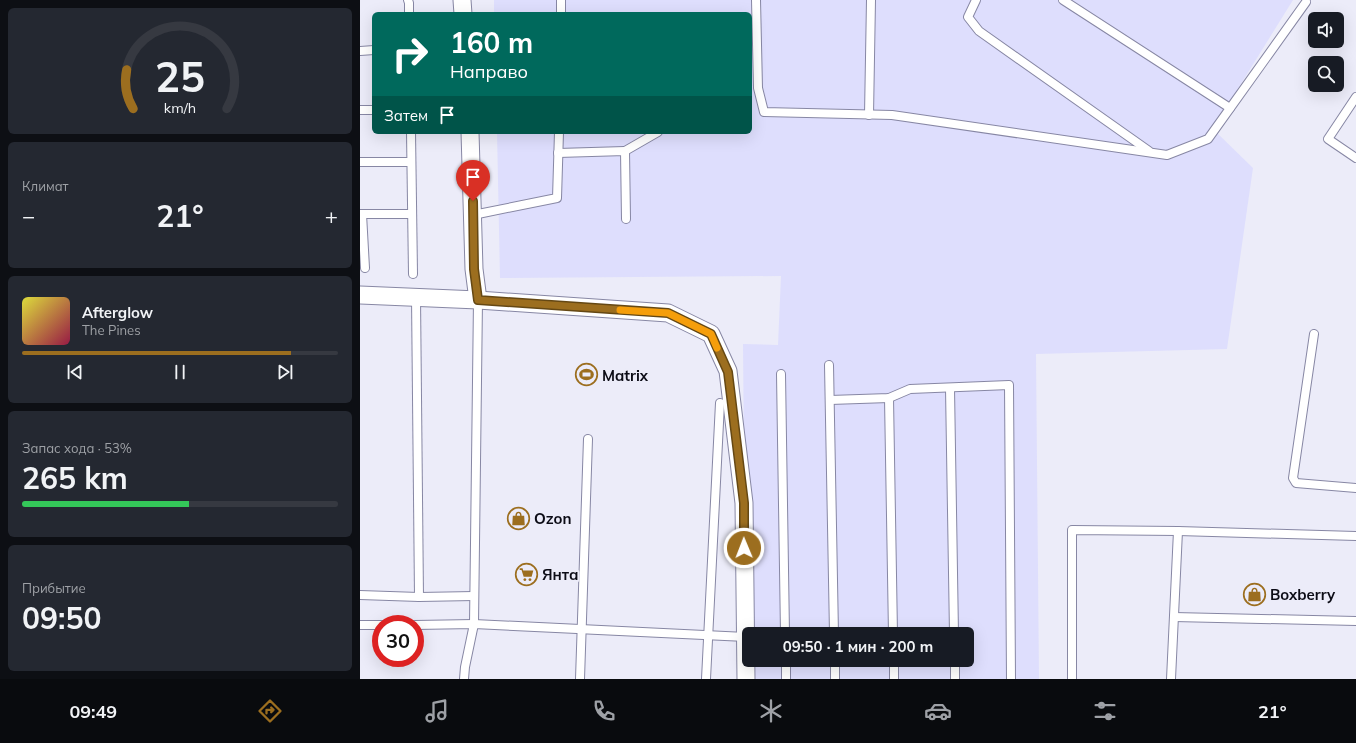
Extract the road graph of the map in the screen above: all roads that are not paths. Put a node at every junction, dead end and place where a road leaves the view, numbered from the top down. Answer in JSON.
{"nodes":[{"id":1,"x":408,"y":0,"type":"edge"},
{"id":2,"x":462,"y":0,"type":"edge"},
{"id":3,"x":561,"y":0,"type":"edge"},
{"id":4,"x":756,"y":0,"type":"edge"},
{"id":5,"x":871,"y":0,"type":"edge"},
{"id":6,"x":976,"y":0,"type":"edge"},
{"id":7,"x":1063,"y":0,"type":"edge"},
{"id":8,"x":1306,"y":1,"type":"edge"},
{"id":9,"x":409,"y":12,"type":"edge"},
{"id":10,"x":463,"y":12,"type":"edge"},
{"id":11,"x":561,"y":12,"type":"edge"},
{"id":12,"x":372,"y":50,"type":"edge"},
{"id":13,"x":360,"y":51,"type":"edge"},
{"id":14,"x":1356,"y":97,"type":"edge"},
{"id":15,"x":1230,"y":108,"type":"junction"},
{"id":16,"x":360,"y":110,"type":"edge"},
{"id":17,"x":372,"y":110,"type":"edge"},
{"id":18,"x":869,"y":114,"type":"junction"},
{"id":19,"x":411,"y":134,"type":"edge"},
{"id":20,"x":470,"y":134,"type":"edge"},
{"id":21,"x":559,"y":134,"type":"edge"},
{"id":22,"x":655,"y":134,"type":"edge"},
{"id":23,"x":625,"y":151,"type":"junction"},
{"id":24,"x":1151,"y":152,"type":"junction"},
{"id":25,"x":558,"y":153,"type":"junction"},
{"id":26,"x":1356,"y":158,"type":"edge"},
{"id":27,"x":360,"y":162,"type":"edge"},
{"id":28,"x":411,"y":162,"type":"junction"},
{"id":29,"x":361,"y":214,"type":"edge"},
{"id":30,"x":412,"y":214,"type":"junction"},
{"id":31,"x":473,"y":215,"type":"junction"},
{"id":32,"x":626,"y":219,"type":"dead end"},
{"id":33,"x":365,"y":268,"type":"dead end"},
{"id":34,"x":413,"y":274,"type":"dead end"},
{"id":35,"x":360,"y":296,"type":"edge"},
{"id":36,"x":416,"y":297,"type":"junction"},
{"id":37,"x":478,"y":300,"type":"junction"},
{"id":38,"x":1314,"y":334,"type":"dead end"},
{"id":39,"x":829,"y":365,"type":"dead end"},
{"id":40,"x":781,"y":374,"type":"dead end"},
{"id":41,"x":950,"y":388,"type":"junction"},
{"id":42,"x":889,"y":398,"type":"junction"},
{"id":43,"x":830,"y":400,"type":"junction"},
{"id":44,"x":722,"y":402,"type":"junction"},
{"id":45,"x":588,"y":439,"type":"dead end"},
{"id":46,"x":1356,"y":488,"type":"edge"},
{"id":47,"x":1178,"y":531,"type":"junction"},
{"id":48,"x":1356,"y":536,"type":"edge"},
{"id":49,"x":360,"y":595,"type":"edge"},
{"id":50,"x":474,"y":596,"type":"junction"},
{"id":51,"x":420,"y":597,"type":"junction"},
{"id":52,"x":1174,"y":617,"type":"junction"},
{"id":53,"x":1356,"y":621,"type":"edge"},
{"id":54,"x":474,"y":624,"type":"junction"},
{"id":55,"x":360,"y":625,"type":"edge"},
{"id":56,"x":372,"y":625,"type":"edge"},
{"id":57,"x":424,"y":625,"type":"edge"},
{"id":58,"x":746,"y":627,"type":"edge"},
{"id":59,"x":785,"y":627,"type":"edge"},
{"id":60,"x":834,"y":627,"type":"edge"},
{"id":61,"x":893,"y":627,"type":"edge"},
{"id":62,"x":954,"y":627,"type":"edge"},
{"id":63,"x":582,"y":629,"type":"junction"},
{"id":64,"x":708,"y":635,"type":"junction"},
{"id":65,"x":742,"y":637,"type":"edge"},
{"id":66,"x":746,"y":667,"type":"edge"},
{"id":67,"x":786,"y":667,"type":"edge"},
{"id":68,"x":835,"y":667,"type":"edge"},
{"id":69,"x":894,"y":667,"type":"edge"},
{"id":70,"x":955,"y":667,"type":"edge"},
{"id":71,"x":464,"y":679,"type":"edge"},
{"id":72,"x":580,"y":679,"type":"edge"},
{"id":73,"x":706,"y":679,"type":"edge"},
{"id":74,"x":746,"y":679,"type":"edge"},
{"id":75,"x":786,"y":679,"type":"edge"},
{"id":76,"x":835,"y":679,"type":"edge"},
{"id":77,"x":894,"y":679,"type":"edge"},
{"id":78,"x":955,"y":679,"type":"edge"},
{"id":79,"x":1011,"y":679,"type":"edge"},
{"id":80,"x":1072,"y":679,"type":"edge"},
{"id":81,"x":1171,"y":679,"type":"edge"}],
"edges":[{"from":1,"to":9,"type":"lane"},
{"from":2,"to":10,"type":"street"},
{"from":3,"to":11,"type":"lane"},
{"from":4,"to":18,"type":"lane"},
{"from":5,"to":18,"type":"lane"},
{"from":6,"to":24,"type":"lane"},
{"from":7,"to":15,"type":"lane"},
{"from":8,"to":15,"type":"lane"},
{"from":12,"to":13,"type":"lane"},
{"from":14,"to":26,"type":"lane"},
{"from":15,"to":24,"type":"lane"},
{"from":16,"to":17,"type":"lane"},
{"from":18,"to":24,"type":"lane"},
{"from":19,"to":28,"type":"lane"},
{"from":20,"to":31,"type":"street"},
{"from":21,"to":25,"type":"lane"},
{"from":22,"to":23,"type":"lane"},
{"from":23,"to":25,"type":"lane"},
{"from":23,"to":32,"type":"lane"},
{"from":25,"to":31,"type":"lane"},
{"from":27,"to":28,"type":"lane"},
{"from":28,"to":30,"type":"lane"},
{"from":29,"to":30,"type":"lane"},
{"from":29,"to":33,"type":"lane"},
{"from":30,"to":34,"type":"lane"},
{"from":31,"to":37,"type":"street"},
{"from":35,"to":36,"type":"street"},
{"from":36,"to":37,"type":"street"},
{"from":36,"to":51,"type":"lane"},
{"from":37,"to":44,"type":"street"},
{"from":37,"to":50,"type":"lane"},
{"from":38,"to":46,"type":"lane"},
{"from":39,"to":43,"type":"lane"},
{"from":40,"to":59,"type":"lane"},
{"from":41,"to":42,"type":"lane"},
{"from":41,"to":62,"type":"lane"},
{"from":41,"to":79,"type":"lane"},
{"from":42,"to":43,"type":"lane"},
{"from":42,"to":61,"type":"lane"},
{"from":43,"to":60,"type":"lane"},
{"from":44,"to":58,"type":"street"},
{"from":44,"to":64,"type":"lane"},
{"from":45,"to":63,"type":"lane"},
{"from":47,"to":48,"type":"lane"},
{"from":47,"to":52,"type":"lane"},
{"from":47,"to":80,"type":"lane"},
{"from":49,"to":51,"type":"lane"},
{"from":50,"to":51,"type":"lane"},
{"from":50,"to":54,"type":"lane"},
{"from":52,"to":53,"type":"lane"},
{"from":52,"to":81,"type":"lane"},
{"from":54,"to":57,"type":"lane"},
{"from":54,"to":63,"type":"lane"},
{"from":54,"to":71,"type":"lane"},
{"from":55,"to":56,"type":"lane"},
{"from":63,"to":64,"type":"lane"},
{"from":63,"to":72,"type":"lane"},
{"from":64,"to":65,"type":"lane"},
{"from":64,"to":73,"type":"lane"},
{"from":66,"to":74,"type":"street"},
{"from":67,"to":75,"type":"lane"},
{"from":68,"to":76,"type":"lane"},
{"from":69,"to":77,"type":"lane"},
{"from":70,"to":78,"type":"lane"}]}
